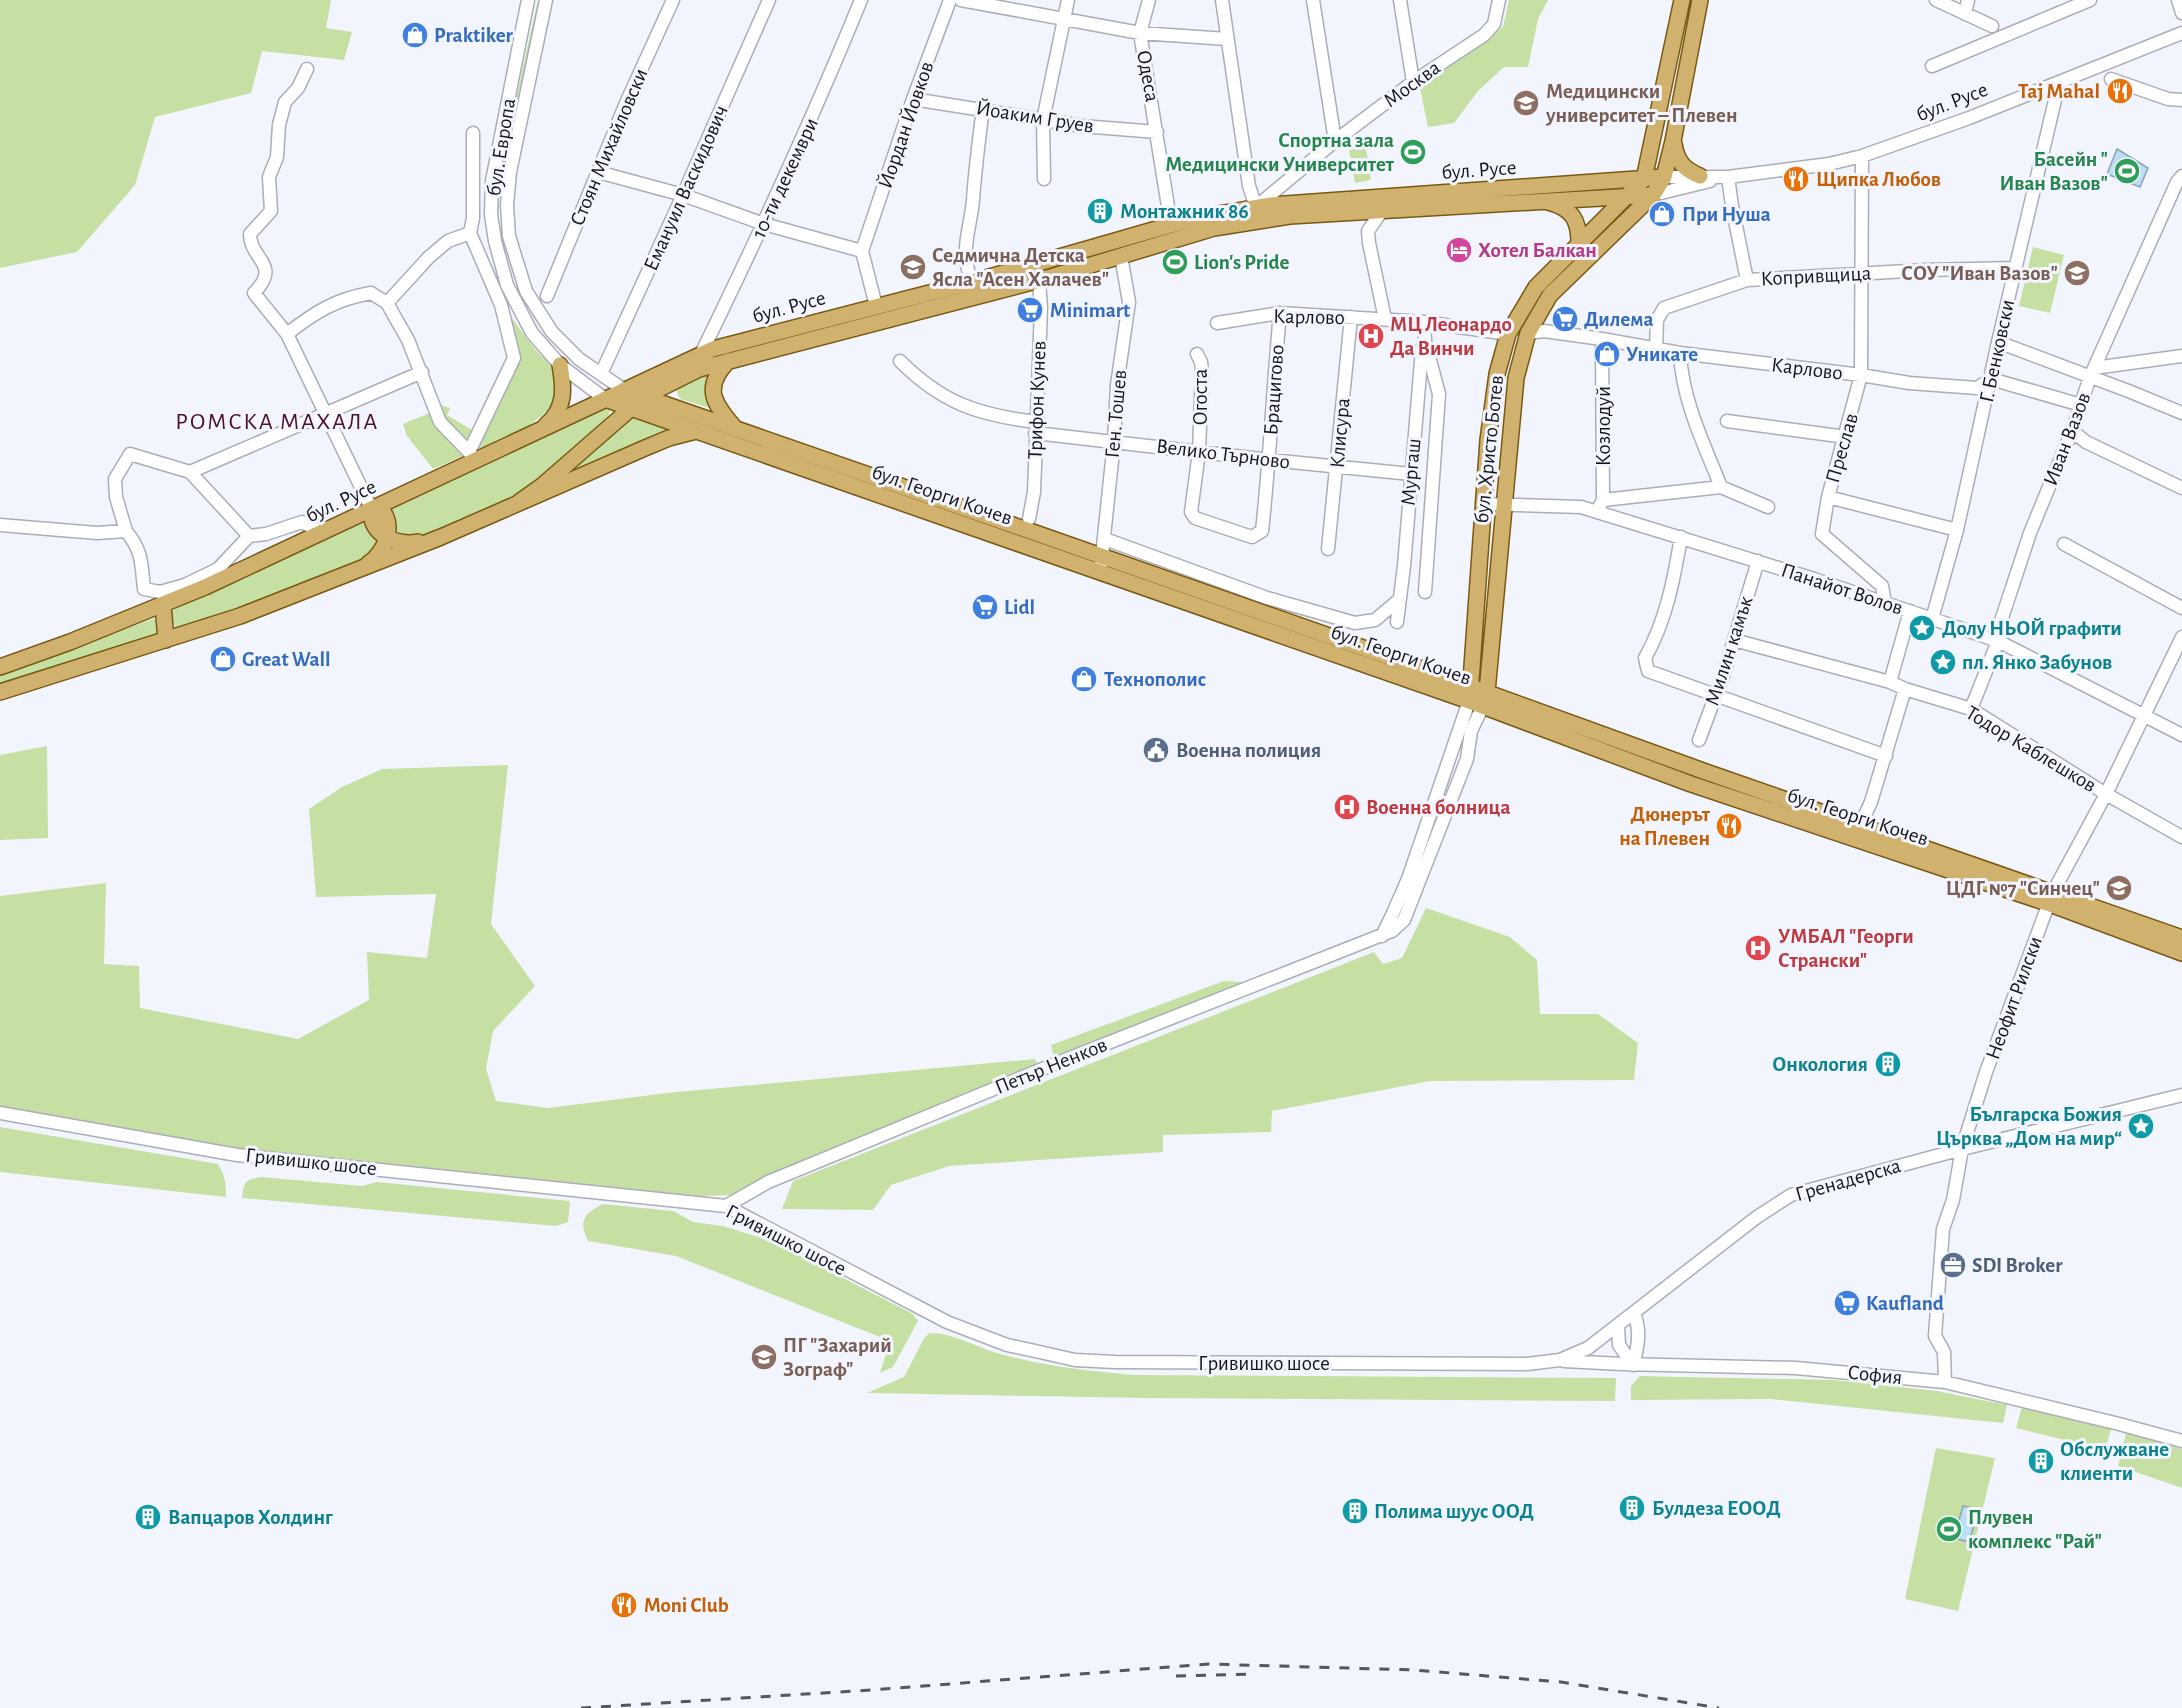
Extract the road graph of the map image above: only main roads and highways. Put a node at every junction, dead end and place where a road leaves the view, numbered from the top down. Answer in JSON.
{"nodes":[{"id":1,"x":1682,"y":0,"type":"edge"},
{"id":2,"x":1700,"y":0,"type":"edge"},
{"id":3,"x":1673,"y":141,"type":"junction"},
{"id":4,"x":1700,"y":176,"type":"road end"},
{"id":5,"x":1664,"y":177,"type":"junction"},
{"id":6,"x":1644,"y":179,"type":"junction"},
{"id":7,"x":1653,"y":195,"type":"junction"},
{"id":8,"x":1627,"y":197,"type":"junction"},
{"id":9,"x":1539,"y":200,"type":"junction"},
{"id":10,"x":1289,"y":210,"type":"junction"},
{"id":11,"x":1579,"y":243,"type":"junction"},
{"id":12,"x":729,"y":360,"type":"junction"},
{"id":13,"x":560,"y":365,"type":"road end"},
{"id":14,"x":624,"y":390,"type":"junction"},
{"id":15,"x":645,"y":396,"type":"junction"},
{"id":16,"x":605,"y":399,"type":"junction"},
{"id":17,"x":629,"y":408,"type":"junction"},
{"id":18,"x":734,"y":427,"type":"junction"},
{"id":19,"x":540,"y":430,"type":"junction"},
{"id":20,"x":696,"y":431,"type":"junction"},
{"id":21,"x":519,"y":502,"type":"junction"},
{"id":22,"x":372,"y":510,"type":"junction"},
{"id":23,"x":441,"y":537,"type":"junction"},
{"id":24,"x":387,"y":538,"type":"junction"},
{"id":25,"x":347,"y":575,"type":"junction"},
{"id":26,"x":163,"y":605,"type":"junction"},
{"id":27,"x":166,"y":640,"type":"junction"},
{"id":28,"x":0,"y":667,"type":"edge"},
{"id":29,"x":0,"y":692,"type":"edge"},
{"id":30,"x":1478,"y":696,"type":"junction"},
{"id":31,"x":2052,"y":898,"type":"junction"},
{"id":32,"x":2182,"y":938,"type":"edge"},
{"id":33,"x":2182,"y":953,"type":"edge"}],
"edges":[{"from":1,"to":6,"type":"main road"},
{"from":2,"to":3,"type":"main road","name":"бул. Христо Ботев"},
{"from":3,"to":4,"type":"main road"},
{"from":3,"to":5,"type":"main road","name":"бул. Христо Ботев"},
{"from":5,"to":6,"type":"main road","name":"бул. Русе"},
{"from":5,"to":7,"type":"main road","name":"бул. Христо Ботев"},
{"from":6,"to":8,"type":"main road","name":"бул. Христо Ботев"},
{"from":6,"to":10,"type":"main road","name":"бул. Русе"},
{"from":7,"to":8,"type":"main road","name":"бул. Русе"},
{"from":7,"to":30,"type":"main road","name":"бул. Христо Ботев"},
{"from":8,"to":9,"type":"main road","name":"бул. Русе"},
{"from":8,"to":11,"type":"main road","name":"бул. Христо Ботев"},
{"from":9,"to":10,"type":"main road","name":"бул. Русе"},
{"from":9,"to":11,"type":"main road"},
{"from":10,"to":12,"type":"main road","name":"бул. Русе"},
{"from":10,"to":14,"type":"main road","name":"бул. Русе"},
{"from":11,"to":30,"type":"main road","name":"бул. Христо Ботев"},
{"from":12,"to":15,"type":"main road","name":"бул. Русе"},
{"from":12,"to":18,"type":"main road"},
{"from":13,"to":19,"type":"main road"},
{"from":14,"to":15,"type":"main road","name":"бул. Георги Кочев"},
{"from":14,"to":16,"type":"main road","name":"бул. Русе"},
{"from":15,"to":17,"type":"main road","name":"бул. Русе"},
{"from":15,"to":18,"type":"main road","name":"бул. Георги Кочев"},
{"from":16,"to":17,"type":"main road","name":"бул. Георги Кочев"},
{"from":16,"to":19,"type":"main road","name":"бул. Русе"},
{"from":17,"to":20,"type":"main road","name":"бул. Георги Кочев"},
{"from":17,"to":21,"type":"main road","name":"бул. Русе"},
{"from":18,"to":30,"type":"main road","name":"бул. Георги Кочев"},
{"from":19,"to":22,"type":"main road","name":"бул. Русе"},
{"from":20,"to":21,"type":"main road","name":"бул. Русе"},
{"from":20,"to":30,"type":"main road","name":"бул. Георги Кочев"},
{"from":21,"to":23,"type":"main road","name":"бул. Русе"},
{"from":22,"to":24,"type":"main road"},
{"from":22,"to":26,"type":"main road","name":"бул. Русе"},
{"from":23,"to":24,"type":"main road"},
{"from":23,"to":25,"type":"main road","name":"бул. Русе"},
{"from":24,"to":25,"type":"main road"},
{"from":25,"to":27,"type":"main road","name":"бул. Русе"},
{"from":26,"to":27,"type":"main road"},
{"from":26,"to":28,"type":"main road","name":"бул. Русе"},
{"from":27,"to":29,"type":"main road","name":"бул. Русе"},
{"from":30,"to":31,"type":"main road","name":"бул. Георги Кочев"},
{"from":31,"to":32,"type":"main road","name":"бул. Георги Кочев"},
{"from":31,"to":33,"type":"main road","name":"бул. Георги Кочев"}]}
